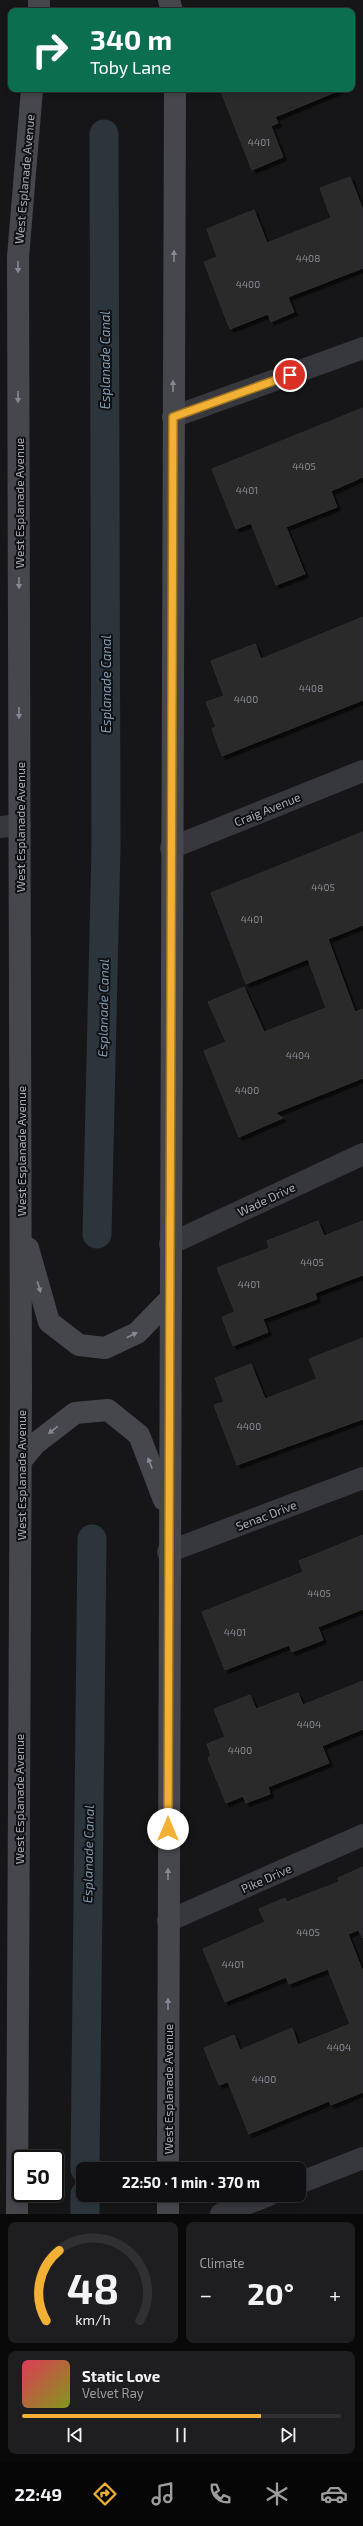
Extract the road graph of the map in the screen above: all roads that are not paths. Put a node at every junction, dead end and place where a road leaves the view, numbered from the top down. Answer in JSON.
{"nodes":[{"id":1,"x":32,"y":92,"type":"edge"},
{"id":2,"x":175,"y":92,"type":"edge"},
{"id":3,"x":363,"y":348,"type":"edge"},
{"id":4,"x":173,"y":417,"type":"junction"},
{"id":5,"x":363,"y":771,"type":"edge"},
{"id":6,"x":10,"y":826,"type":"edge"},
{"id":7,"x":171,"y":848,"type":"junction"},
{"id":8,"x":363,"y":1154,"type":"edge"},
{"id":9,"x":21,"y":1222,"type":"junction"},
{"id":10,"x":170,"y":1244,"type":"junction"},
{"id":11,"x":170,"y":1299,"type":"junction"},
{"id":12,"x":21,"y":1461,"type":"junction"},
{"id":13,"x":363,"y":1478,"type":"edge"},
{"id":14,"x":168,"y":1512,"type":"junction"},
{"id":15,"x":168,"y":1552,"type":"junction"},
{"id":16,"x":363,"y":1834,"type":"edge"},
{"id":17,"x":168,"y":1921,"type":"junction"},
{"id":18,"x":363,"y":2158,"type":"edge"},
{"id":19,"x":168,"y":2162,"type":"edge"},
{"id":20,"x":306,"y":2180,"type":"edge"},
{"id":21,"x":168,"y":2202,"type":"edge"},
{"id":22,"x":251,"y":2202,"type":"edge"},
{"id":23,"x":17,"y":2214,"type":"edge"},
{"id":24,"x":168,"y":2214,"type":"edge"},
{"id":25,"x":221,"y":2214,"type":"edge"}],
"edges":[{"from":1,"to":6,"type":"main road","name":"West Esplanade Avenue","one_way":true},
{"from":4,"to":2,"type":"main road","name":"West Esplanade Avenue","one_way":true},
{"from":3,"to":4,"type":"street"},
{"from":4,"to":7,"type":"main road","name":"West Esplanade Avenue"},
{"from":5,"to":7,"type":"street","name":"Craig Avenue"},
{"from":6,"to":9,"type":"main road","name":"West Esplanade Avenue"},
{"from":7,"to":10,"type":"main road","name":"West Esplanade Avenue"},
{"from":8,"to":10,"type":"street","name":"Wade Drive"},
{"from":9,"to":11,"type":"main road","one_way":true},
{"from":9,"to":12,"type":"main road","name":"West Esplanade Avenue"},
{"from":10,"to":11,"type":"main road","name":"West Esplanade Avenue"},
{"from":11,"to":14,"type":"main road","name":"West Esplanade Avenue"},
{"from":14,"to":12,"type":"main road","one_way":true},
{"from":12,"to":23,"type":"main road","name":"West Esplanade Avenue"},
{"from":13,"to":15,"type":"street","name":"Senac Drive"},
{"from":14,"to":15,"type":"main road","name":"West Esplanade Avenue"},
{"from":17,"to":15,"type":"main road","name":"West Esplanade Avenue","one_way":true},
{"from":16,"to":17,"type":"street","name":"Pike Drive"},
{"from":19,"to":17,"type":"main road","name":"West Esplanade Avenue","one_way":true},
{"from":18,"to":20,"type":"street"},
{"from":21,"to":24,"type":"main road"},
{"from":22,"to":25,"type":"street"}]}
